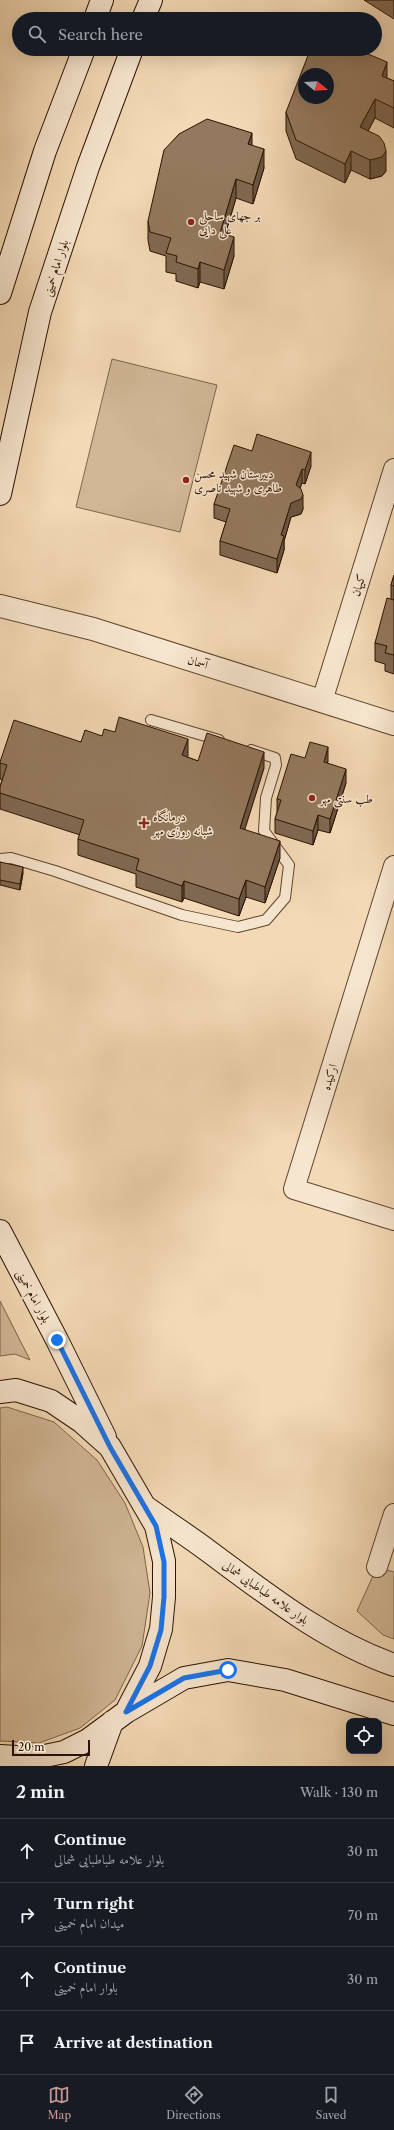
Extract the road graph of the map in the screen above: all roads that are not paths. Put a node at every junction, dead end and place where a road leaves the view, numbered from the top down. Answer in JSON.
{"nodes":[{"id":1,"x":102,"y":0,"type":"edge"},
{"id":2,"x":151,"y":0,"type":"edge"},
{"id":3,"x":98,"y":12,"type":"edge"},
{"id":4,"x":146,"y":12,"type":"edge"},
{"id":5,"x":81,"y":56,"type":"edge"},
{"id":6,"x":129,"y":56,"type":"edge"},
{"id":7,"x":0,"y":293,"type":"edge"},
{"id":8,"x":394,"y":469,"type":"edge"},
{"id":9,"x":0,"y":494,"type":"edge"},
{"id":10,"x":0,"y":606,"type":"edge"},
{"id":11,"x":322,"y":701,"type":"junction"},
{"id":12,"x":151,"y":720,"type":"dead end"},
{"id":13,"x":394,"y":724,"type":"edge"},
{"id":14,"x":0,"y":859,"type":"edge"},
{"id":15,"x":394,"y":866,"type":"edge"},
{"id":16,"x":394,"y":1220,"type":"edge"},
{"id":17,"x":0,"y":1231,"type":"edge"},
{"id":18,"x":0,"y":1392,"type":"edge"},
{"id":19,"x":110,"y":1447,"type":"junction"},
{"id":20,"x":146,"y":1507,"type":"junction"},
{"id":21,"x":394,"y":1514,"type":"edge"},
{"id":22,"x":377,"y":1567,"type":"dead end"},
{"id":23,"x":394,"y":1665,"type":"edge"},
{"id":24,"x":394,"y":1714,"type":"edge"},
{"id":25,"x":119,"y":1717,"type":"junction"},
{"id":26,"x":0,"y":1756,"type":"edge"},
{"id":27,"x":96,"y":1766,"type":"edge"}],
"edges":[{"from":1,"to":3,"type":"main road"},
{"from":2,"to":4,"type":"main road"},
{"from":5,"to":7,"type":"main road"},
{"from":6,"to":9,"type":"main road","name":"بلوار امام خمینی"},
{"from":8,"to":11,"type":"street","name":"کیهان"},
{"from":10,"to":11,"type":"main road","name":"آسمان"},
{"from":11,"to":13,"type":"main road","name":"آسمان"},
{"from":12,"to":14,"type":"lane"},
{"from":15,"to":16,"type":"street","name":"ارکیده"},
{"from":17,"to":19,"type":"main road","name":"بلوار امام خمینی"},
{"from":18,"to":19,"type":"main road"},
{"from":19,"to":20,"type":"main road"},
{"from":20,"to":23,"type":"main road","name":"بلوار علامه طباطبایی شمالی"},
{"from":20,"to":25,"type":"main road"},
{"from":21,"to":22,"type":"street"},
{"from":24,"to":25,"type":"main road"},
{"from":25,"to":26,"type":"main road"},
{"from":25,"to":27,"type":"main road"}]}
